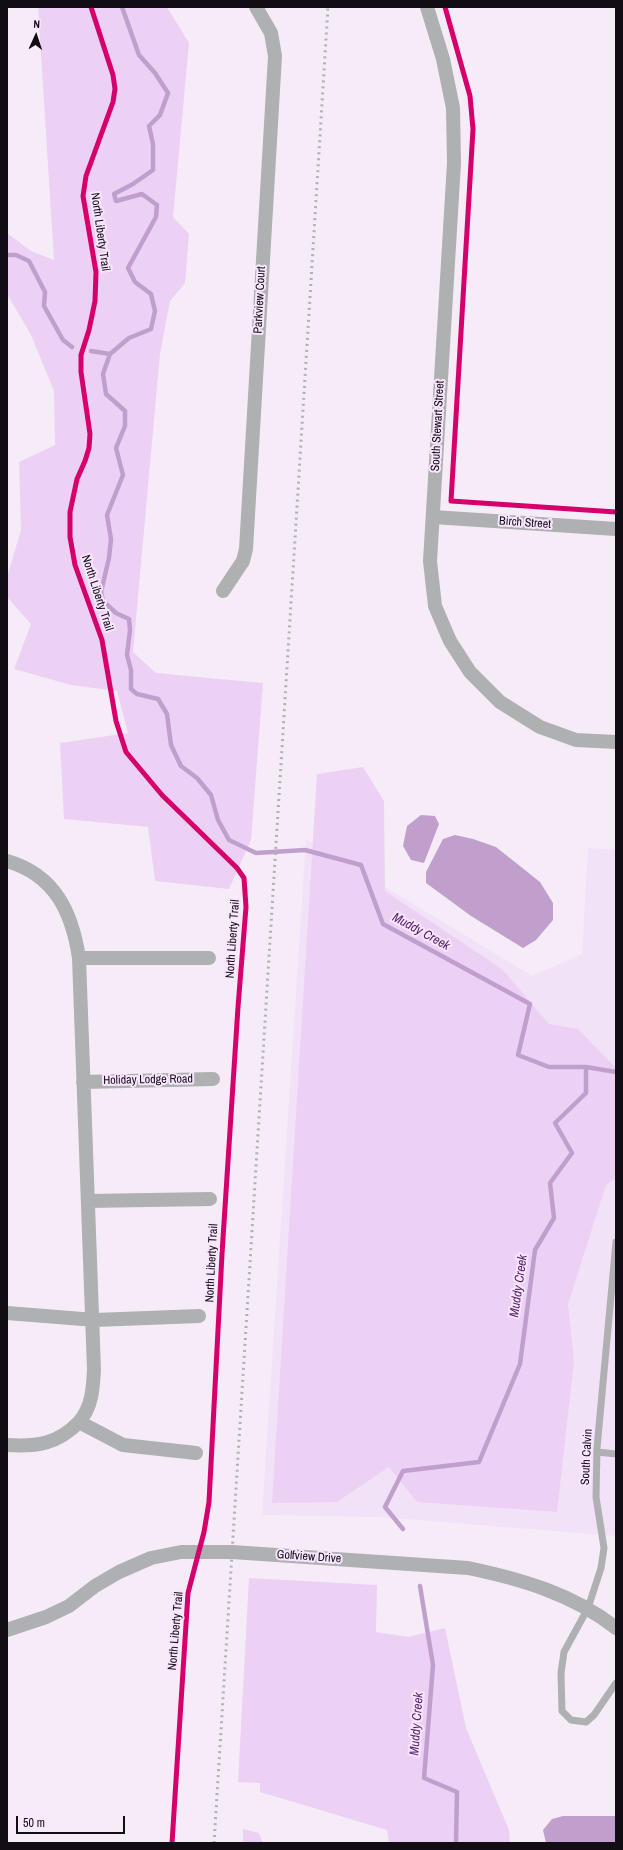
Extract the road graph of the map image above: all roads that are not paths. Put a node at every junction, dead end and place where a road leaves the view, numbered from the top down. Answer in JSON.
{"nodes":[{"id":1,"x":256,"y":7,"type":"edge"},
{"id":2,"x":427,"y":7,"type":"edge"},
{"id":3,"x":433,"y":517,"type":"junction"},
{"id":4,"x":616,"y":529,"type":"edge"},
{"id":5,"x":223,"y":592,"type":"dead end"},
{"id":6,"x":616,"y":742,"type":"edge"},
{"id":7,"x":7,"y":861,"type":"edge"},
{"id":8,"x":79,"y":958,"type":"junction"},
{"id":9,"x":209,"y":958,"type":"dead end"},
{"id":10,"x":213,"y":1079,"type":"dead end"},
{"id":11,"x":83,"y":1082,"type":"junction"},
{"id":12,"x":210,"y":1199,"type":"dead end"},
{"id":13,"x":88,"y":1201,"type":"junction"},
{"id":14,"x":616,"y":1242,"type":"edge"},
{"id":15,"x":7,"y":1313,"type":"edge"},
{"id":16,"x":199,"y":1316,"type":"dead end"},
{"id":17,"x":91,"y":1318,"type":"junction"},
{"id":18,"x":79,"y":1422,"type":"junction"},
{"id":19,"x":7,"y":1445,"type":"edge"},
{"id":20,"x":196,"y":1452,"type":"dead end"},
{"id":21,"x":597,"y":1452,"type":"junction"},
{"id":22,"x":616,"y":1454,"type":"edge"},
{"id":23,"x":588,"y":1608,"type":"junction"},
{"id":24,"x":616,"y":1628,"type":"edge"},
{"id":25,"x":7,"y":1630,"type":"edge"},
{"id":26,"x":616,"y":1683,"type":"edge"}],
"edges":[{"from":1,"to":5,"type":"street","name":"Parkview Court"},
{"from":2,"to":3,"type":"street","name":"South Stewart Street"},
{"from":3,"to":4,"type":"street","name":"Birch Street"},
{"from":3,"to":6,"type":"street","name":"South Stewart Street"},
{"from":7,"to":8,"type":"street"},
{"from":8,"to":9,"type":"street"},
{"from":8,"to":11,"type":"street"},
{"from":10,"to":11,"type":"street","name":"Holiday Lodge Road"},
{"from":11,"to":13,"type":"street"},
{"from":12,"to":13,"type":"street"},
{"from":13,"to":17,"type":"street"},
{"from":14,"to":21,"type":"lane","name":"South Calvin"},
{"from":15,"to":17,"type":"street"},
{"from":16,"to":17,"type":"street"},
{"from":17,"to":18,"type":"street"},
{"from":18,"to":19,"type":"street"},
{"from":18,"to":20,"type":"street"},
{"from":21,"to":22,"type":"lane"},
{"from":21,"to":23,"type":"lane","name":"South Calvin"},
{"from":23,"to":24,"type":"street","name":"Golfview Drive"},
{"from":23,"to":25,"type":"street","name":"Golfview Drive"},
{"from":23,"to":26,"type":"lane","name":"South Calvin"}]}
